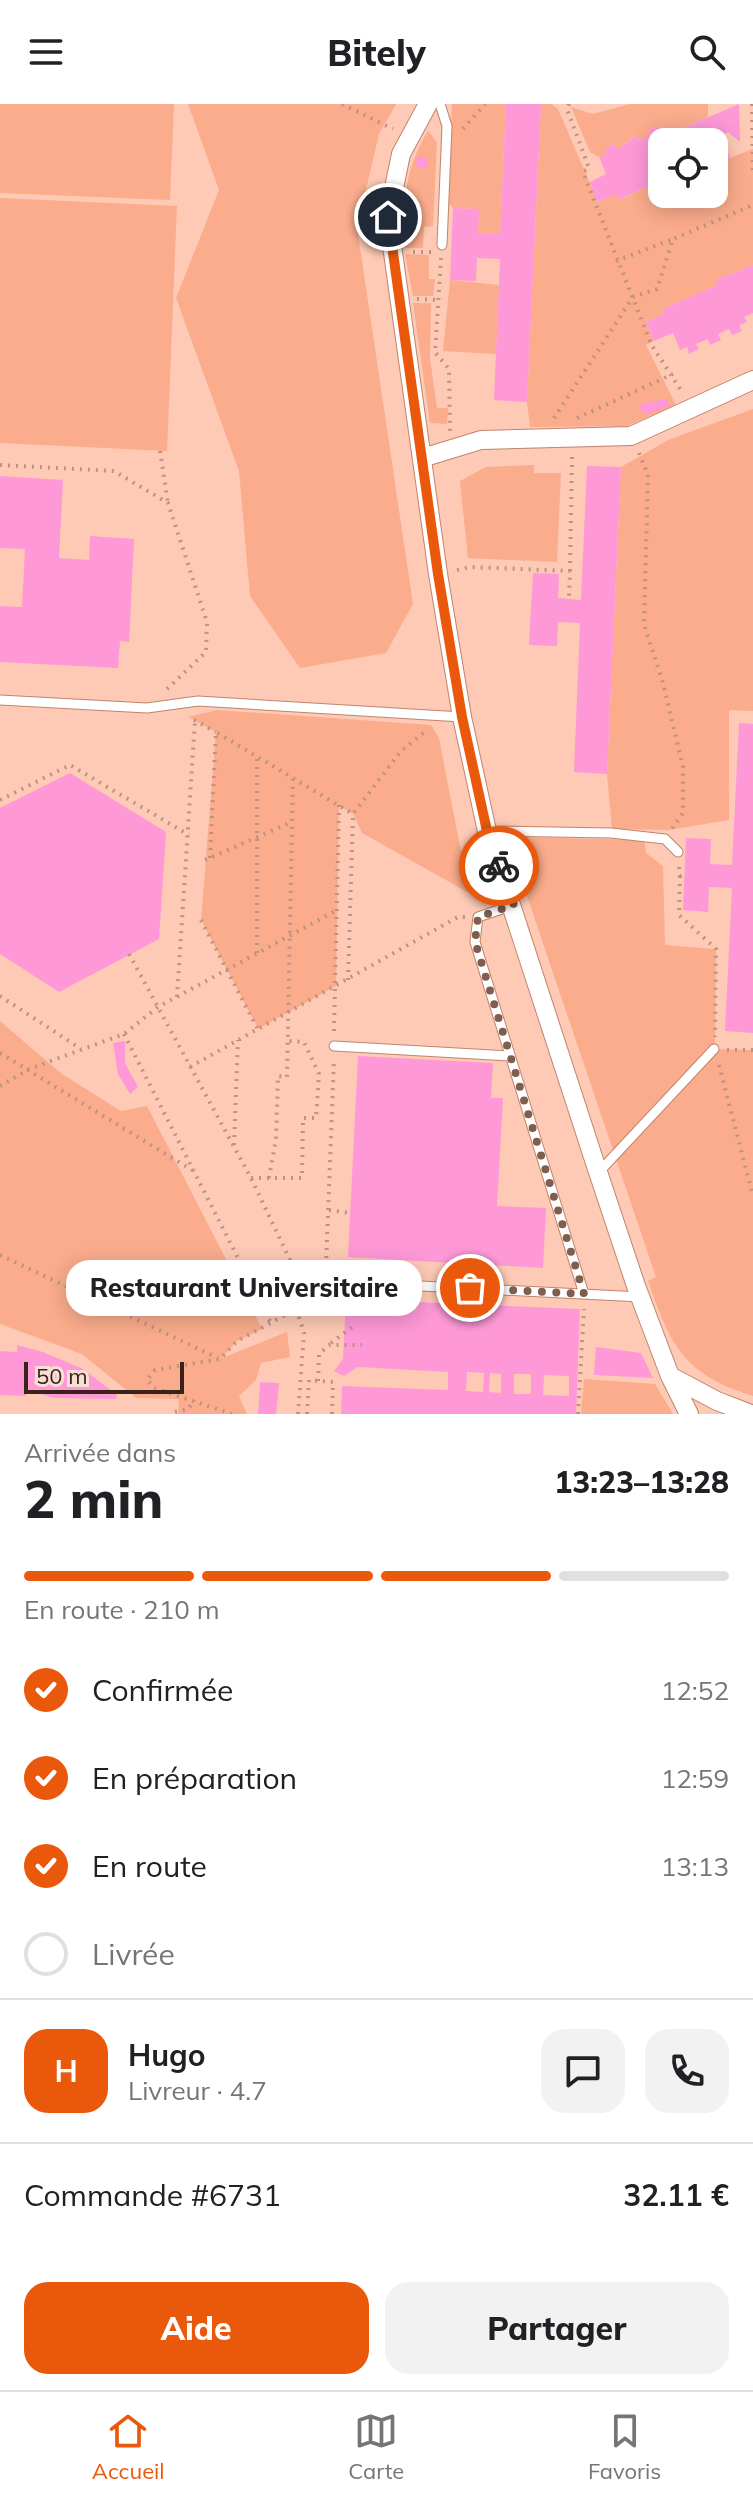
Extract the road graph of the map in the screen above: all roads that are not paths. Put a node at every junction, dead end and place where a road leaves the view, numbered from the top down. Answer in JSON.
{"nodes":[{"id":1,"x":428,"y":104,"type":"edge"},
{"id":2,"x":440,"y":104,"type":"edge"},
{"id":3,"x":442,"y":245,"type":"dead end"},
{"id":4,"x":753,"y":380,"type":"edge"},
{"id":5,"x":422,"y":458,"type":"junction"},
{"id":6,"x":0,"y":700,"type":"edge"},
{"id":7,"x":462,"y":717,"type":"junction"},
{"id":8,"x":487,"y":831,"type":"junction"},
{"id":9,"x":678,"y":852,"type":"dead end"},
{"id":10,"x":514,"y":905,"type":"junction"},
{"id":11,"x":334,"y":1046,"type":"road end"},
{"id":12,"x":714,"y":1049,"type":"road end"},
{"id":13,"x":510,"y":1056,"type":"junction"},
{"id":14,"x":598,"y":1173,"type":"junction"},
{"id":15,"x":324,"y":1281,"type":"road end"},
{"id":16,"x":584,"y":1294,"type":"junction"},
{"id":17,"x":641,"y":1297,"type":"junction"},
{"id":18,"x":670,"y":1376,"type":"junction"},
{"id":19,"x":689,"y":1414,"type":"edge"},
{"id":20,"x":751,"y":1414,"type":"edge"}],
"edges":[{"from":1,"to":5,"type":"street"},
{"from":2,"to":3,"type":"lane"},
{"from":4,"to":5,"type":"street"},
{"from":5,"to":7,"type":"street"},
{"from":6,"to":7,"type":"lane"},
{"from":7,"to":8,"type":"street"},
{"from":8,"to":9,"type":"lane"},
{"from":8,"to":10,"type":"street"},
{"from":10,"to":13,"type":"lane"},
{"from":10,"to":14,"type":"street"},
{"from":11,"to":13,"type":"lane"},
{"from":12,"to":14,"type":"lane"},
{"from":13,"to":16,"type":"lane"},
{"from":14,"to":17,"type":"street"},
{"from":15,"to":16,"type":"lane"},
{"from":16,"to":17,"type":"lane"},
{"from":17,"to":18,"type":"street"},
{"from":18,"to":19,"type":"street"},
{"from":18,"to":20,"type":"street"}]}
